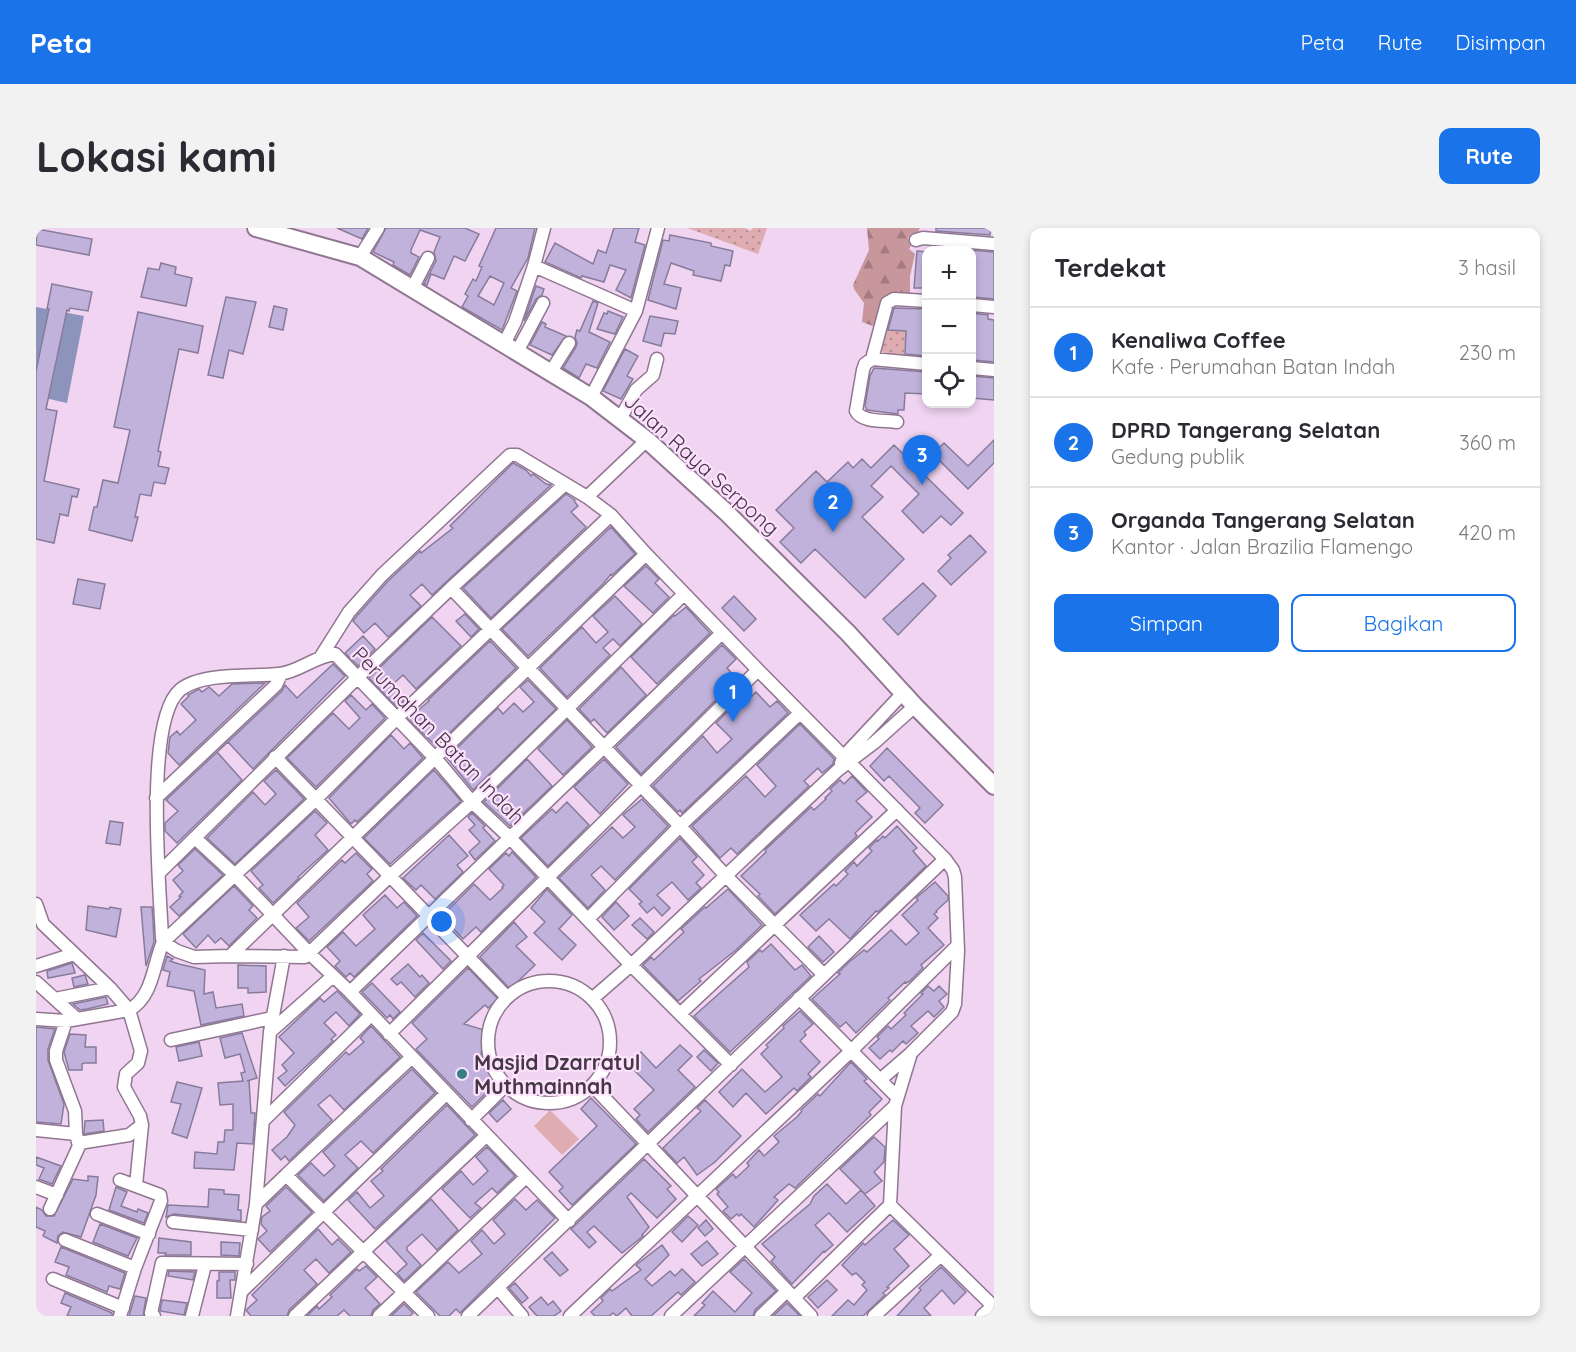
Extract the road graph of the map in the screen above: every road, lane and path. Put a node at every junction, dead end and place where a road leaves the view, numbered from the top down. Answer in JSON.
{"nodes":[{"id":1,"x":256,"y":228,"type":"edge"},
{"id":2,"x":378,"y":228,"type":"edge"},
{"id":3,"x":544,"y":228,"type":"edge"},
{"id":4,"x":658,"y":228,"type":"edge"},
{"id":5,"x":916,"y":240,"type":"dead end"},
{"id":6,"x":994,"y":244,"type":"edge"},
{"id":7,"x":360,"y":257,"type":"junction"},
{"id":8,"x":428,"y":258,"type":"dead end"},
{"id":9,"x":534,"y":266,"type":"junction"},
{"id":10,"x":412,"y":289,"type":"junction"},
{"id":11,"x":922,"y":301,"type":"edge"},
{"id":12,"x":543,"y":303,"type":"dead end"},
{"id":13,"x":976,"y":305,"type":"edge"},
{"id":14,"x":994,"y":307,"type":"edge"},
{"id":15,"x":636,"y":311,"type":"junction"},
{"id":16,"x":569,"y":343,"type":"dead end"},
{"id":17,"x":510,"y":348,"type":"junction"},
{"id":18,"x":657,"y":359,"type":"dead end"},
{"id":19,"x":872,"y":359,"type":"junction"},
{"id":20,"x":922,"y":364,"type":"edge"},
{"id":21,"x":976,"y":368,"type":"edge"},
{"id":22,"x":994,"y":370,"type":"edge"},
{"id":23,"x":550,"y":373,"type":"junction"},
{"id":24,"x":591,"y":397,"type":"junction"},
{"id":25,"x":620,"y":419,"type":"junction"},
{"id":26,"x":897,"y":422,"type":"dead end"},
{"id":27,"x":647,"y":441,"type":"junction"},
{"id":28,"x":565,"y":484,"type":"junction"},
{"id":29,"x":587,"y":497,"type":"junction"},
{"id":30,"x":611,"y":515,"type":"junction"},
{"id":31,"x":646,"y":554,"type":"junction"},
{"id":32,"x":451,"y":588,"type":"junction"},
{"id":33,"x":684,"y":594,"type":"junction"},
{"id":34,"x":490,"y":628,"type":"junction"},
{"id":35,"x":722,"y":633,"type":"junction"},
{"id":36,"x":320,"y":658,"type":"junction"},
{"id":37,"x":528,"y":667,"type":"junction"},
{"id":38,"x":758,"y":670,"type":"junction"},
{"id":39,"x":281,"y":674,"type":"junction"},
{"id":40,"x":357,"y":678,"type":"junction"},
{"id":41,"x":903,"y":693,"type":"junction"},
{"id":42,"x":915,"y":706,"type":"junction"},
{"id":43,"x":568,"y":710,"type":"junction"},
{"id":44,"x":801,"y":713,"type":"junction"},
{"id":45,"x":396,"y":719,"type":"junction"},
{"id":46,"x":604,"y":746,"type":"junction"},
{"id":47,"x":275,"y":757,"type":"junction"},
{"id":48,"x":436,"y":759,"type":"junction"},
{"id":49,"x":847,"y":759,"type":"junction"},
{"id":50,"x":641,"y":785,"type":"junction"},
{"id":51,"x":994,"y":786,"type":"edge"},
{"id":52,"x":156,"y":798,"type":"junction"},
{"id":53,"x":316,"y":799,"type":"junction"},
{"id":54,"x":472,"y":802,"type":"junction"},
{"id":55,"x":897,"y":810,"type":"junction"},
{"id":56,"x":681,"y":826,"type":"junction"},
{"id":57,"x":351,"y":837,"type":"junction"},
{"id":58,"x":195,"y":838,"type":"junction"},
{"id":59,"x":510,"y":838,"type":"junction"},
{"id":60,"x":945,"y":858,"type":"junction"},
{"id":61,"x":160,"y":872,"type":"junction"},
{"id":62,"x":234,"y":874,"type":"junction"},
{"id":63,"x":391,"y":875,"type":"junction"},
{"id":64,"x":726,"y":876,"type":"junction"},
{"id":65,"x":548,"y":877,"type":"junction"},
{"id":66,"x":36,"y":904,"type":"edge"},
{"id":67,"x":272,"y":914,"type":"junction"},
{"id":68,"x":429,"y":916,"type":"junction"},
{"id":69,"x":589,"y":918,"type":"junction"},
{"id":70,"x":775,"y":924,"type":"junction"},
{"id":71,"x":39,"y":925,"type":"edge"},
{"id":72,"x":163,"y":942,"type":"junction"},
{"id":73,"x":957,"y":946,"type":"junction"},
{"id":74,"x":74,"y":954,"type":"junction"},
{"id":75,"x":307,"y":955,"type":"junction"},
{"id":76,"x":230,"y":956,"type":"junction"},
{"id":77,"x":284,"y":956,"type":"junction"},
{"id":78,"x":468,"y":956,"type":"junction"},
{"id":79,"x":631,"y":965,"type":"junction"},
{"id":80,"x":36,"y":966,"type":"edge"},
{"id":81,"x":823,"y":974,"type":"junction"},
{"id":82,"x":333,"y":976,"type":"junction"},
{"id":83,"x":36,"y":982,"type":"edge"},
{"id":84,"x":110,"y":988,"type":"junction"},
{"id":85,"x":350,"y":992,"type":"junction"},
{"id":86,"x":507,"y":997,"type":"junction"},
{"id":87,"x":799,"y":998,"type":"junction"},
{"id":88,"x":55,"y":999,"type":"junction"},
{"id":89,"x":592,"y":999,"type":"junction"},
{"id":90,"x":134,"y":1006,"type":"junction"},
{"id":91,"x":681,"y":1013,"type":"junction"},
{"id":92,"x":371,"y":1015,"type":"junction"},
{"id":93,"x":272,"y":1018,"type":"junction"},
{"id":94,"x":36,"y":1019,"type":"edge"},
{"id":95,"x":72,"y":1020,"type":"junction"},
{"id":96,"x":270,"y":1032,"type":"junction"},
{"id":97,"x":389,"y":1034,"type":"junction"},
{"id":98,"x":171,"y":1040,"type":"dead end"},
{"id":99,"x":851,"y":1051,"type":"junction"},
{"id":100,"x":910,"y":1053,"type":"junction"},
{"id":101,"x":411,"y":1058,"type":"junction"},
{"id":102,"x":731,"y":1065,"type":"junction"},
{"id":103,"x":880,"y":1080,"type":"junction"},
{"id":104,"x":592,"y":1085,"type":"junction"},
{"id":105,"x":505,"y":1086,"type":"junction"},
{"id":106,"x":446,"y":1094,"type":"junction"},
{"id":107,"x":896,"y":1101,"type":"junction"},
{"id":108,"x":263,"y":1120,"type":"junction"},
{"id":109,"x":471,"y":1120,"type":"junction"},
{"id":110,"x":142,"y":1125,"type":"junction"},
{"id":111,"x":36,"y":1130,"type":"edge"},
{"id":112,"x":486,"y":1136,"type":"junction"},
{"id":113,"x":77,"y":1139,"type":"junction"},
{"id":114,"x":648,"y":1145,"type":"junction"},
{"id":115,"x":286,"y":1175,"type":"junction"},
{"id":116,"x":526,"y":1177,"type":"junction"},
{"id":117,"x":120,"y":1180,"type":"dead end"},
{"id":118,"x":136,"y":1185,"type":"junction"},
{"id":119,"x":36,"y":1187,"type":"edge"},
{"id":120,"x":57,"y":1195,"type":"junction"},
{"id":121,"x":697,"y":1198,"type":"junction"},
{"id":122,"x":256,"y":1204,"type":"junction"},
{"id":123,"x":890,"y":1205,"type":"junction"},
{"id":124,"x":50,"y":1209,"type":"dead end"},
{"id":125,"x":324,"y":1212,"type":"junction"},
{"id":126,"x":97,"y":1214,"type":"dead end"},
{"id":127,"x":569,"y":1221,"type":"junction"},
{"id":128,"x":173,"y":1222,"type":"dead end"},
{"id":129,"x":252,"y":1230,"type":"junction"},
{"id":130,"x":149,"y":1234,"type":"junction"},
{"id":131,"x":65,"y":1240,"type":"dead end"},
{"id":132,"x":745,"y":1247,"type":"junction"},
{"id":133,"x":364,"y":1251,"type":"junction"},
{"id":134,"x":941,"y":1255,"type":"junction"},
{"id":135,"x":204,"y":1264,"type":"junction"},
{"id":136,"x":247,"y":1264,"type":"junction"},
{"id":137,"x":135,"y":1268,"type":"junction"},
{"id":138,"x":53,"y":1279,"type":"dead end"},
{"id":139,"x":498,"y":1288,"type":"junction"},
{"id":140,"x":242,"y":1291,"type":"junction"},
{"id":141,"x":405,"y":1293,"type":"junction"},
{"id":142,"x":790,"y":1294,"type":"junction"},
{"id":143,"x":994,"y":1306,"type":"edge"},
{"id":144,"x":122,"y":1312,"type":"edge"},
{"id":145,"x":154,"y":1316,"type":"edge"},
{"id":146,"x":192,"y":1316,"type":"edge"},
{"id":147,"x":237,"y":1316,"type":"edge"},
{"id":148,"x":295,"y":1316,"type":"edge"},
{"id":149,"x":379,"y":1316,"type":"edge"},
{"id":150,"x":428,"y":1316,"type":"edge"},
{"id":151,"x":468,"y":1316,"type":"edge"},
{"id":152,"x":522,"y":1316,"type":"edge"},
{"id":153,"x":570,"y":1316,"type":"edge"},
{"id":154,"x":671,"y":1316,"type":"edge"},
{"id":155,"x":761,"y":1316,"type":"edge"},
{"id":156,"x":811,"y":1316,"type":"edge"},
{"id":157,"x":874,"y":1316,"type":"edge"},
{"id":158,"x":982,"y":1316,"type":"edge"}],
"edges":[{"from":1,"to":7,"type":"main road","name":"Jalan Raya Serpong"},
{"from":2,"to":7,"type":"street"},
{"from":3,"to":9,"type":"street"},
{"from":4,"to":15,"type":"street"},
{"from":5,"to":6,"type":"street"},
{"from":7,"to":10,"type":"main road","name":"Jalan Raya Serpong"},
{"from":8,"to":10,"type":"street"},
{"from":9,"to":15,"type":"street"},
{"from":9,"to":17,"type":"street"},
{"from":10,"to":17,"type":"main road","name":"Jalan Raya Serpong"},
{"from":11,"to":19,"type":"street"},
{"from":12,"to":17,"type":"street"},
{"from":13,"to":14,"type":"street"},
{"from":15,"to":24,"type":"street"},
{"from":16,"to":23,"type":"street"},
{"from":17,"to":23,"type":"main road","name":"Jalan Raya Serpong"},
{"from":18,"to":25,"type":"street"},
{"from":19,"to":20,"type":"street"},
{"from":19,"to":26,"type":"street"},
{"from":21,"to":22,"type":"street"},
{"from":23,"to":24,"type":"main road","name":"Jalan Raya Serpong"},
{"from":24,"to":25,"type":"main road","name":"Jalan Raya Serpong"},
{"from":25,"to":27,"type":"main road","name":"Jalan Raya Serpong"},
{"from":27,"to":29,"type":"street"},
{"from":27,"to":41,"type":"main road","name":"Jalan Raya Serpong"},
{"from":28,"to":29,"type":"street"},
{"from":28,"to":32,"type":"street"},
{"from":28,"to":36,"type":"street"},
{"from":29,"to":30,"type":"street"},
{"from":30,"to":31,"type":"street"},
{"from":30,"to":34,"type":"street"},
{"from":31,"to":33,"type":"street"},
{"from":31,"to":37,"type":"street"},
{"from":32,"to":34,"type":"street"},
{"from":32,"to":40,"type":"street"},
{"from":33,"to":35,"type":"street"},
{"from":33,"to":43,"type":"street"},
{"from":34,"to":37,"type":"street"},
{"from":34,"to":45,"type":"street"},
{"from":35,"to":38,"type":"street"},
{"from":35,"to":46,"type":"street"},
{"from":36,"to":39,"type":"street","name":"Perumahan Batan Indah"},
{"from":36,"to":40,"type":"street","name":"Perumahan Batan Indah"},
{"from":37,"to":43,"type":"street"},
{"from":37,"to":48,"type":"street"},
{"from":38,"to":44,"type":"street"},
{"from":38,"to":50,"type":"street"},
{"from":39,"to":52,"type":"street"},
{"from":39,"to":52,"type":"street","name":"Perumahan Batan Indah"},
{"from":40,"to":45,"type":"street","name":"Perumahan Batan Indah"},
{"from":40,"to":47,"type":"street"},
{"from":41,"to":42,"type":"main road","name":"Jalan Raya Serpong"},
{"from":41,"to":49,"type":"street"},
{"from":42,"to":49,"type":"street"},
{"from":42,"to":51,"type":"main road","name":"Jalan Raya Serpong"},
{"from":43,"to":46,"type":"street"},
{"from":43,"to":54,"type":"street"},
{"from":44,"to":49,"type":"street"},
{"from":44,"to":56,"type":"street"},
{"from":45,"to":48,"type":"street","name":"Perumahan Batan Indah"},
{"from":45,"to":53,"type":"street"},
{"from":46,"to":50,"type":"street"},
{"from":46,"to":59,"type":"street"},
{"from":47,"to":53,"type":"street"},
{"from":47,"to":58,"type":"street"},
{"from":48,"to":54,"type":"street","name":"Perumahan Batan Indah"},
{"from":48,"to":57,"type":"street"},
{"from":49,"to":55,"type":"street"},
{"from":49,"to":64,"type":"street"},
{"from":50,"to":56,"type":"street"},
{"from":50,"to":65,"type":"street"},
{"from":52,"to":61,"type":"street","name":"Perumahan Batan Indah"},
{"from":53,"to":57,"type":"street"},
{"from":53,"to":62,"type":"street"},
{"from":54,"to":59,"type":"street","name":"Perumahan Batan Indah"},
{"from":54,"to":63,"type":"street"},
{"from":55,"to":60,"type":"street"},
{"from":55,"to":70,"type":"street"},
{"from":56,"to":64,"type":"street"},
{"from":56,"to":69,"type":"street"},
{"from":57,"to":63,"type":"street"},
{"from":57,"to":67,"type":"street"},
{"from":58,"to":61,"type":"street"},
{"from":58,"to":62,"type":"street"},
{"from":59,"to":65,"type":"street","name":"Perumahan Batan Indah"},
{"from":59,"to":68,"type":"street"},
{"from":60,"to":73,"type":"street"},
{"from":60,"to":81,"type":"street"},
{"from":61,"to":72,"type":"street","name":"Perumahan Batan Indah"},
{"from":62,"to":67,"type":"street"},
{"from":62,"to":72,"type":"street"},
{"from":63,"to":68,"type":"street"},
{"from":63,"to":75,"type":"street"},
{"from":64,"to":70,"type":"street"},
{"from":64,"to":79,"type":"street"},
{"from":65,"to":69,"type":"street","name":"Perumahan Batan Indah"},
{"from":65,"to":78,"type":"street"},
{"from":66,"to":71,"type":"street"},
{"from":67,"to":75,"type":"street"},
{"from":67,"to":76,"type":"street"},
{"from":68,"to":78,"type":"street"},
{"from":68,"to":85,"type":"street"},
{"from":69,"to":79,"type":"street","name":"Perumahan Batan Indah"},
{"from":70,"to":81,"type":"street"},
{"from":70,"to":91,"type":"street"},
{"from":71,"to":74,"type":"street"},
{"from":72,"to":76,"type":"street"},
{"from":72,"to":90,"type":"street"},
{"from":73,"to":99,"type":"street"},
{"from":73,"to":100,"type":"street"},
{"from":74,"to":80,"type":"street"},
{"from":74,"to":84,"type":"street"},
{"from":75,"to":77,"type":"street"},
{"from":75,"to":82,"type":"street"},
{"from":76,"to":77,"type":"street"},
{"from":77,"to":93,"type":"street"},
{"from":78,"to":86,"type":"street"},
{"from":78,"to":97,"type":"street"},
{"from":79,"to":89,"type":"street"},
{"from":79,"to":91,"type":"street","name":"Perumahan Batan Indah"},
{"from":81,"to":87,"type":"street"},
{"from":82,"to":85,"type":"street"},
{"from":82,"to":96,"type":"street"},
{"from":83,"to":88,"type":"street"},
{"from":84,"to":88,"type":"street"},
{"from":84,"to":90,"type":"street"},
{"from":85,"to":92,"type":"street"},
{"from":86,"to":89,"type":"street"},
{"from":86,"to":105,"type":"street"},
{"from":87,"to":99,"type":"street"},
{"from":87,"to":102,"type":"street"},
{"from":88,"to":95,"type":"street"},
{"from":89,"to":104,"type":"street"},
{"from":90,"to":95,"type":"street"},
{"from":90,"to":110,"type":"street"},
{"from":91,"to":102,"type":"street","name":"Perumahan Batan Indah"},
{"from":92,"to":97,"type":"street"},
{"from":92,"to":108,"type":"street"},
{"from":93,"to":96,"type":"street"},
{"from":93,"to":98,"type":"street"},
{"from":94,"to":95,"type":"street"},
{"from":95,"to":113,"type":"street"},
{"from":96,"to":108,"type":"street"},
{"from":97,"to":101,"type":"street"},
{"from":99,"to":103,"type":"street"},
{"from":99,"to":121,"type":"street"},
{"from":100,"to":103,"type":"street"},
{"from":100,"to":107,"type":"street"},
{"from":101,"to":106,"type":"street"},
{"from":101,"to":115,"type":"street"},
{"from":102,"to":114,"type":"street"},
{"from":103,"to":107,"type":"street"},
{"from":104,"to":105,"type":"street"},
{"from":104,"to":114,"type":"street"},
{"from":105,"to":109,"type":"street"},
{"from":106,"to":109,"type":"street"},
{"from":106,"to":125,"type":"street"},
{"from":107,"to":123,"type":"street"},
{"from":107,"to":132,"type":"street"},
{"from":108,"to":122,"type":"street"},
{"from":109,"to":112,"type":"street"},
{"from":110,"to":113,"type":"street"},
{"from":110,"to":118,"type":"street"},
{"from":111,"to":113,"type":"street"},
{"from":112,"to":116,"type":"street"},
{"from":112,"to":133,"type":"street"},
{"from":113,"to":120,"type":"street"},
{"from":114,"to":121,"type":"street"},
{"from":114,"to":127,"type":"street"},
{"from":115,"to":122,"type":"street"},
{"from":115,"to":125,"type":"street"},
{"from":116,"to":127,"type":"street"},
{"from":116,"to":141,"type":"street"},
{"from":117,"to":118,"type":"street"},
{"from":118,"to":130,"type":"street"},
{"from":119,"to":120,"type":"street"},
{"from":120,"to":124,"type":"street"},
{"from":121,"to":132,"type":"street"},
{"from":121,"to":153,"type":"street"},
{"from":122,"to":129,"type":"street"},
{"from":123,"to":134,"type":"street"},
{"from":123,"to":142,"type":"street"},
{"from":125,"to":133,"type":"street"},
{"from":125,"to":140,"type":"street"},
{"from":126,"to":130,"type":"street"},
{"from":127,"to":139,"type":"street"},
{"from":128,"to":129,"type":"street"},
{"from":129,"to":136,"type":"street"},
{"from":130,"to":137,"type":"street"},
{"from":131,"to":137,"type":"street"},
{"from":132,"to":142,"type":"street"},
{"from":132,"to":154,"type":"street"},
{"from":133,"to":141,"type":"street"},
{"from":133,"to":148,"type":"street"},
{"from":134,"to":143,"type":"street"},
{"from":134,"to":157,"type":"street"},
{"from":135,"to":136,"type":"street"},
{"from":135,"to":145,"type":"street"},
{"from":135,"to":146,"type":"street"},
{"from":136,"to":140,"type":"street"},
{"from":137,"to":144,"type":"street"},
{"from":138,"to":144,"type":"street"},
{"from":139,"to":151,"type":"street"},
{"from":139,"to":152,"type":"street"},
{"from":140,"to":147,"type":"street"},
{"from":141,"to":149,"type":"street"},
{"from":141,"to":150,"type":"street"},
{"from":142,"to":155,"type":"street"},
{"from":142,"to":156,"type":"street"},
{"from":143,"to":158,"type":"street"}]}
